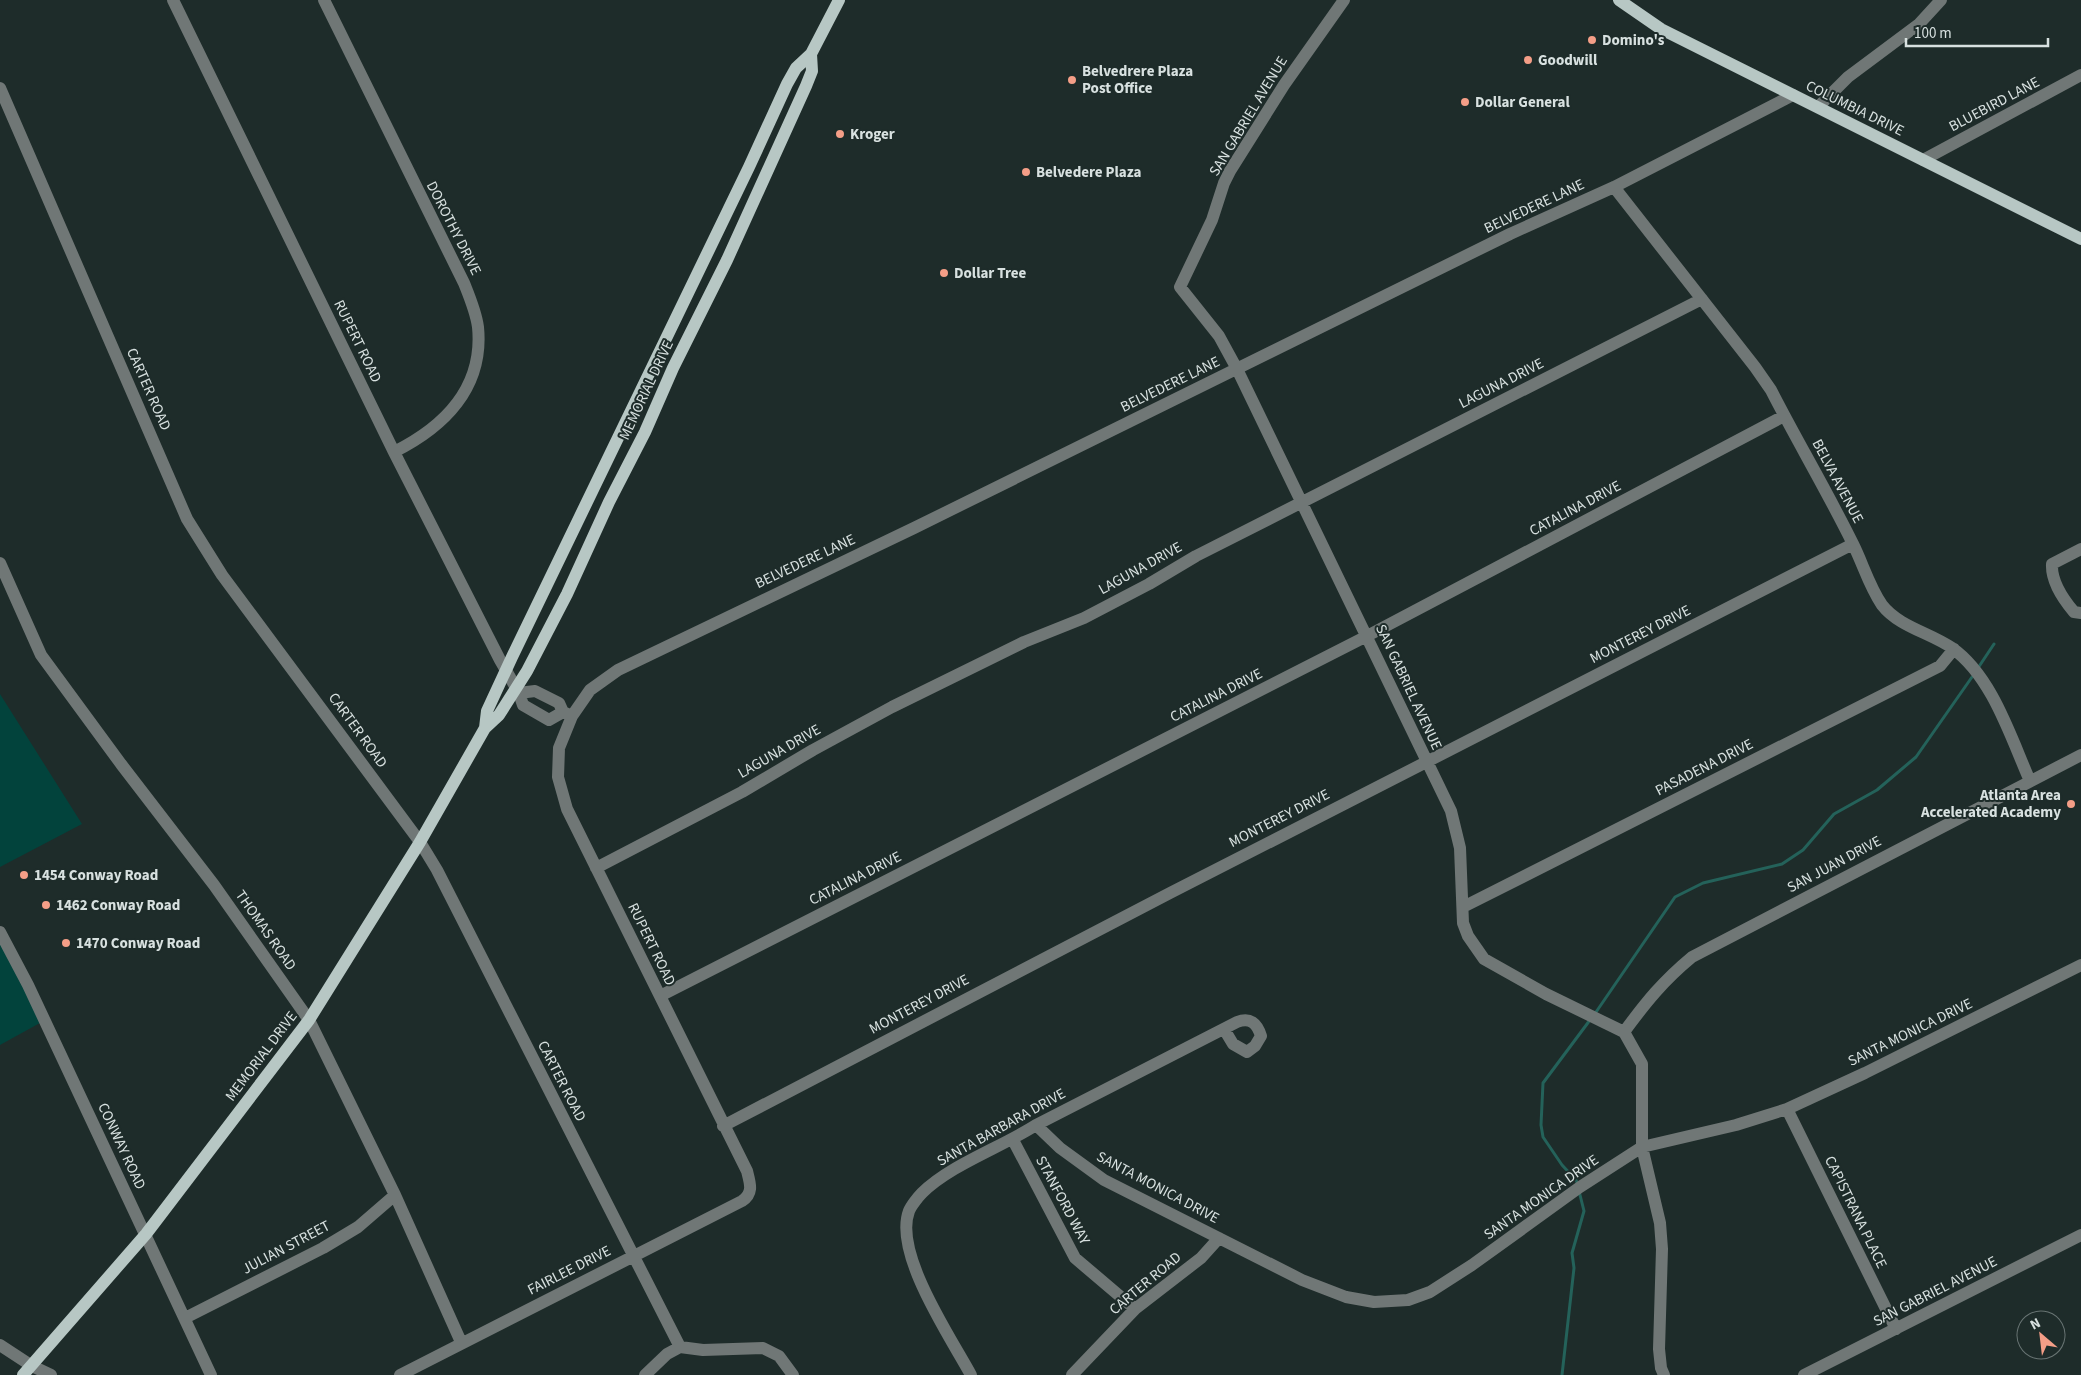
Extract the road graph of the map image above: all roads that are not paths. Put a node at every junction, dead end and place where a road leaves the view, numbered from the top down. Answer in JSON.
{"nodes":[{"id":1,"x":173,"y":0,"type":"edge"},
{"id":2,"x":324,"y":0,"type":"edge"},
{"id":3,"x":839,"y":0,"type":"edge"},
{"id":4,"x":1344,"y":0,"type":"edge"},
{"id":5,"x":1619,"y":0,"type":"edge"},
{"id":6,"x":1941,"y":0,"type":"edge"},
{"id":7,"x":811,"y":54,"type":"junction"},
{"id":8,"x":2081,"y":76,"type":"edge"},
{"id":9,"x":0,"y":88,"type":"edge"},
{"id":10,"x":1793,"y":96,"type":"junction"},
{"id":11,"x":1818,"y":107,"type":"junction"},
{"id":12,"x":1923,"y":160,"type":"junction"},
{"id":13,"x":1614,"y":187,"type":"junction"},
{"id":14,"x":2081,"y":239,"type":"edge"},
{"id":15,"x":1702,"y":299,"type":"junction"},
{"id":16,"x":1237,"y":369,"type":"junction"},
{"id":17,"x":1784,"y":416,"type":"junction"},
{"id":18,"x":394,"y":452,"type":"junction"},
{"id":19,"x":1302,"y":502,"type":"junction"},
{"id":20,"x":1853,"y":544,"type":"junction"},
{"id":21,"x":2081,"y":549,"type":"edge"},
{"id":22,"x":0,"y":563,"type":"edge"},
{"id":23,"x":2081,"y":613,"type":"edge"},
{"id":24,"x":1367,"y":636,"type":"junction"},
{"id":25,"x":1954,"y":649,"type":"junction"},
{"id":26,"x":506,"y":671,"type":"junction"},
{"id":27,"x":518,"y":691,"type":"junction"},
{"id":28,"x":567,"y":714,"type":"junction"},
{"id":29,"x":485,"y":728,"type":"junction"},
{"id":30,"x":2081,"y":755,"type":"edge"},
{"id":31,"x":1426,"y":762,"type":"junction"},
{"id":32,"x":2030,"y":781,"type":"junction"},
{"id":33,"x":420,"y":842,"type":"junction"},
{"id":34,"x":596,"y":868,"type":"junction"},
{"id":35,"x":1463,"y":907,"type":"junction"},
{"id":36,"x":0,"y":932,"type":"edge"},
{"id":37,"x":2081,"y":965,"type":"edge"},
{"id":38,"x":660,"y":996,"type":"junction"},
{"id":39,"x":309,"y":1020,"type":"junction"},
{"id":40,"x":1224,"y":1029,"type":"dead end"},
{"id":41,"x":1624,"y":1032,"type":"junction"},
{"id":42,"x":1787,"y":1109,"type":"junction"},
{"id":43,"x":1036,"y":1125,"type":"junction"},
{"id":44,"x":723,"y":1126,"type":"junction"},
{"id":45,"x":1013,"y":1140,"type":"junction"},
{"id":46,"x":1642,"y":1147,"type":"junction"},
{"id":47,"x":750,"y":1192,"type":"joint"},
{"id":48,"x":395,"y":1195,"type":"junction"},
{"id":49,"x":146,"y":1234,"type":"junction"},
{"id":50,"x":2081,"y":1235,"type":"edge"},
{"id":51,"x":1219,"y":1238,"type":"junction"},
{"id":52,"x":633,"y":1256,"type":"junction"},
{"id":53,"x":1135,"y":1309,"type":"junction"},
{"id":54,"x":185,"y":1318,"type":"junction"},
{"id":55,"x":1896,"y":1329,"type":"junction"},
{"id":56,"x":461,"y":1342,"type":"junction"},
{"id":57,"x":0,"y":1345,"type":"edge"},
{"id":58,"x":680,"y":1347,"type":"junction"},
{"id":59,"x":27,"y":1370,"type":"edge"},
{"id":60,"x":51,"y":1375,"type":"edge"},
{"id":61,"x":211,"y":1375,"type":"edge"},
{"id":62,"x":400,"y":1375,"type":"edge"},
{"id":63,"x":645,"y":1375,"type":"edge"},
{"id":64,"x":793,"y":1375,"type":"edge"},
{"id":65,"x":971,"y":1375,"type":"edge"},
{"id":66,"x":1072,"y":1375,"type":"edge"},
{"id":67,"x":1664,"y":1375,"type":"edge"},
{"id":68,"x":1804,"y":1375,"type":"edge"}],
"edges":[{"from":1,"to":18,"type":"street","name":"RUPERT ROAD"},
{"from":2,"to":18,"type":"street","name":"DOROTHY DRIVE"},
{"from":3,"to":7,"type":"main road","name":"MEMORIAL DRIVE"},
{"from":4,"to":16,"type":"street","name":"SAN GABRIEL AVENUE"},
{"from":5,"to":10,"type":"main road","name":"COLUMBIA DRIVE"},
{"from":6,"to":11,"type":"street"},
{"from":7,"to":26,"type":"main road","name":"MEMORIAL DRIVE"},
{"from":7,"to":27,"type":"main road","name":"MEMORIAL DRIVE"},
{"from":8,"to":12,"type":"street","name":"BLUEBIRD LANE"},
{"from":9,"to":33,"type":"street","name":"CARTER ROAD"},
{"from":10,"to":11,"type":"main road","name":"COLUMBIA DRIVE"},
{"from":10,"to":13,"type":"street","name":"BELVEDERE LANE"},
{"from":11,"to":12,"type":"main road","name":"COLUMBIA DRIVE"},
{"from":12,"to":14,"type":"main road","name":"COLUMBIA DRIVE"},
{"from":13,"to":15,"type":"street","name":"BELVA AVENUE"},
{"from":13,"to":16,"type":"street","name":"BELVEDERE LANE"},
{"from":15,"to":17,"type":"street","name":"BELVA AVENUE"},
{"from":15,"to":19,"type":"street","name":"LAGUNA DRIVE"},
{"from":16,"to":19,"type":"street","name":"SAN GABRIEL AVENUE"},
{"from":16,"to":28,"type":"street","name":"BELVEDERE LANE"},
{"from":17,"to":20,"type":"street","name":"BELVA AVENUE"},
{"from":17,"to":24,"type":"street","name":"CATALINA DRIVE"},
{"from":18,"to":26,"type":"street","name":"RUPERT ROAD"},
{"from":19,"to":24,"type":"street","name":"SAN GABRIEL AVENUE"},
{"from":19,"to":34,"type":"street","name":"LAGUNA DRIVE"},
{"from":20,"to":25,"type":"street","name":"BELVA AVENUE"},
{"from":20,"to":31,"type":"street","name":"MONTEREY DRIVE"},
{"from":21,"to":23,"type":"street"},
{"from":22,"to":39,"type":"street","name":"THOMAS ROAD"},
{"from":24,"to":31,"type":"street","name":"SAN GABRIEL AVENUE"},
{"from":24,"to":38,"type":"street","name":"CATALINA DRIVE"},
{"from":25,"to":32,"type":"street","name":"BELVA AVENUE"},
{"from":25,"to":35,"type":"street","name":"PASADENA DRIVE"},
{"from":26,"to":27,"type":"street","name":"RUPERT ROAD"},
{"from":26,"to":29,"type":"main road","name":"MEMORIAL DRIVE"},
{"from":27,"to":28,"type":"street"},
{"from":27,"to":28,"type":"street","name":"RUPERT ROAD"},
{"from":27,"to":29,"type":"main road","name":"MEMORIAL DRIVE"},
{"from":28,"to":34,"type":"street","name":"RUPERT ROAD"},
{"from":29,"to":33,"type":"main road","name":"MEMORIAL DRIVE"},
{"from":30,"to":32,"type":"street","name":"SAN JUAN DRIVE"},
{"from":31,"to":35,"type":"street","name":"SAN GABRIEL AVENUE"},
{"from":31,"to":44,"type":"street","name":"MONTEREY DRIVE"},
{"from":32,"to":41,"type":"street","name":"SAN JUAN DRIVE"},
{"from":33,"to":39,"type":"main road","name":"MEMORIAL DRIVE"},
{"from":33,"to":52,"type":"street","name":"CARTER ROAD"},
{"from":34,"to":38,"type":"street","name":"RUPERT ROAD"},
{"from":35,"to":41,"type":"street","name":"SAN GABRIEL AVENUE"},
{"from":36,"to":49,"type":"street","name":"CONWAY ROAD"},
{"from":37,"to":42,"type":"street","name":"SANTA MONICA DRIVE"},
{"from":38,"to":44,"type":"street","name":"RUPERT ROAD"},
{"from":39,"to":48,"type":"street","name":"THOMAS ROAD"},
{"from":39,"to":49,"type":"main road","name":"MEMORIAL DRIVE"},
{"from":40,"to":43,"type":"street","name":"SANTA BARBARA DRIVE"},
{"from":41,"to":46,"type":"street"},
{"from":42,"to":46,"type":"street","name":"SANTA MONICA DRIVE"},
{"from":42,"to":55,"type":"street","name":"CAPISTRANA PLACE"},
{"from":43,"to":45,"type":"street","name":"SANTA BARBARA DRIVE"},
{"from":43,"to":51,"type":"street","name":"SANTA MONICA DRIVE"},
{"from":44,"to":47,"type":"street","name":"RUPERT ROAD"},
{"from":45,"to":53,"type":"street","name":"STANFORD WAY"},
{"from":45,"to":65,"type":"street","name":"SANTA BARBARA DRIVE"},
{"from":46,"to":51,"type":"street","name":"SANTA MONICA DRIVE"},
{"from":46,"to":67,"type":"street"},
{"from":47,"to":52,"type":"street","name":"FAIRLEE DRIVE"},
{"from":48,"to":54,"type":"street","name":"JULIAN STREET"},
{"from":48,"to":56,"type":"street","name":"THOMAS ROAD"},
{"from":49,"to":54,"type":"street","name":"CONWAY ROAD"},
{"from":49,"to":59,"type":"main road","name":"MEMORIAL DRIVE"},
{"from":50,"to":55,"type":"street","name":"SAN GABRIEL AVENUE"},
{"from":51,"to":53,"type":"street","name":"CARTER ROAD"},
{"from":52,"to":56,"type":"street","name":"FAIRLEE DRIVE"},
{"from":52,"to":58,"type":"street","name":"CARTER ROAD"},
{"from":53,"to":66,"type":"street","name":"CARTER ROAD"},
{"from":54,"to":61,"type":"street","name":"CONWAY ROAD"},
{"from":55,"to":68,"type":"street","name":"SAN GABRIEL AVENUE"},
{"from":56,"to":62,"type":"street","name":"FAIRLEE DRIVE"},
{"from":57,"to":59,"type":"street"},
{"from":58,"to":63,"type":"street"},
{"from":58,"to":64,"type":"street"},
{"from":59,"to":60,"type":"street"}]}
